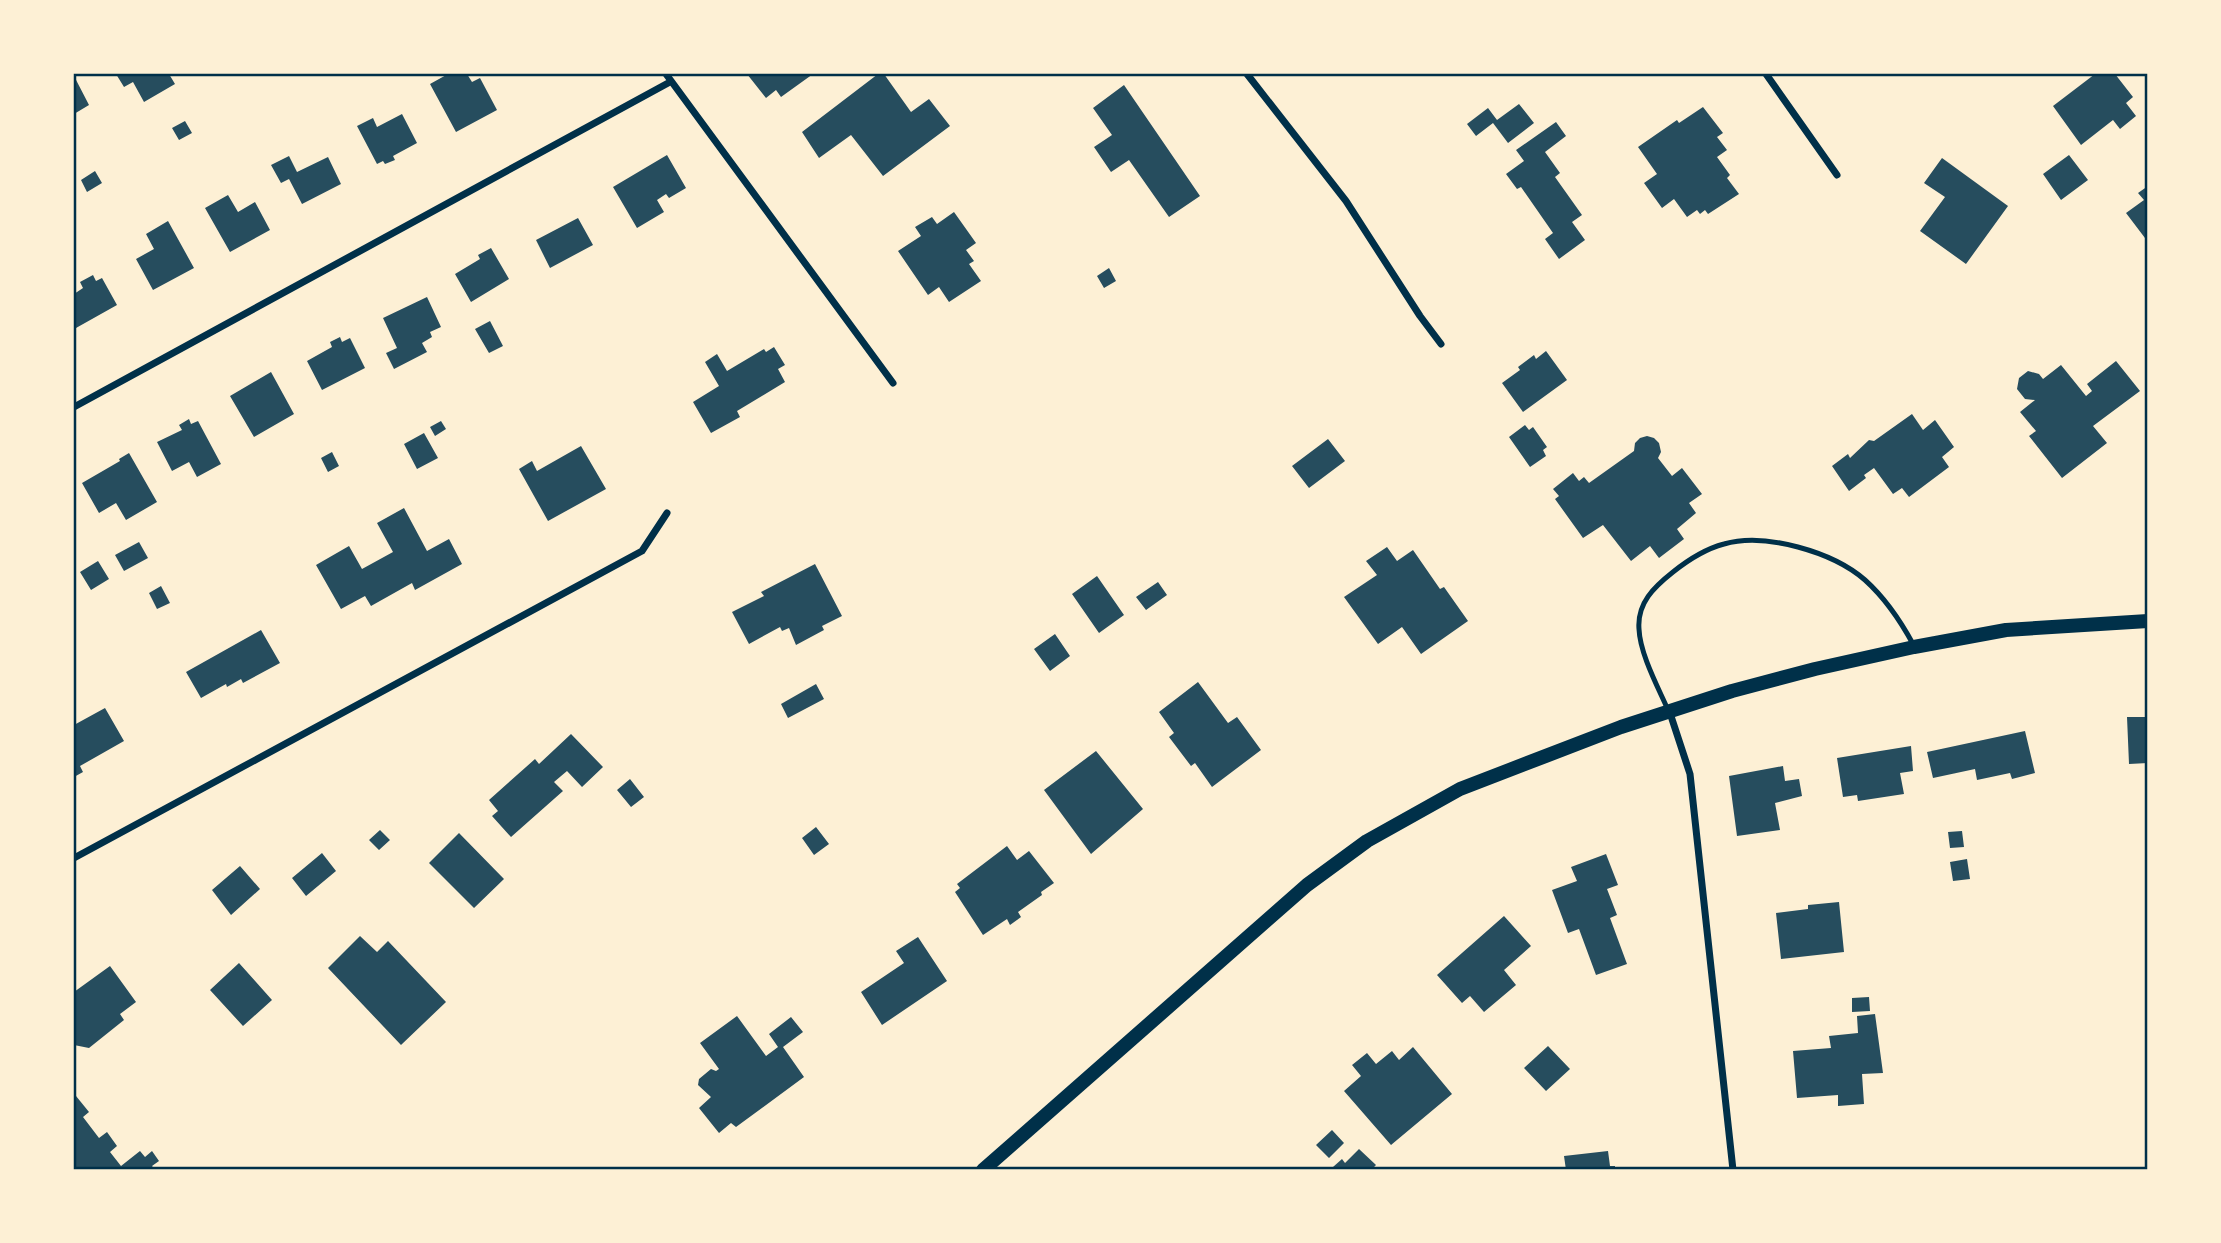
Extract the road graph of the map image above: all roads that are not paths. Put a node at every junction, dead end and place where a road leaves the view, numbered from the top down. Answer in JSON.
{"nodes":[{"id":1,"x":666,"y":74,"type":"edge"},
{"id":2,"x":1247,"y":74,"type":"edge"},
{"id":3,"x":1766,"y":74,"type":"edge"},
{"id":4,"x":670,"y":82,"type":"junction"},
{"id":5,"x":1837,"y":176,"type":"dead end"},
{"id":6,"x":1441,"y":344,"type":"dead end"},
{"id":7,"x":892,"y":383,"type":"dead end"},
{"id":8,"x":74,"y":407,"type":"edge"},
{"id":9,"x":667,"y":513,"type":"dead end"},
{"id":10,"x":2147,"y":621,"type":"edge"},
{"id":11,"x":1914,"y":647,"type":"junction"},
{"id":12,"x":1670,"y":713,"type":"junction"},
{"id":13,"x":74,"y":858,"type":"edge"},
{"id":14,"x":984,"y":1170,"type":"edge"},
{"id":15,"x":1733,"y":1170,"type":"edge"}],
"edges":[{"from":1,"to":4,"type":"street"},
{"from":2,"to":6,"type":"street"},
{"from":3,"to":5,"type":"street"},
{"from":4,"to":7,"type":"street"},
{"from":4,"to":8,"type":"street"},
{"from":9,"to":13,"type":"street"},
{"from":10,"to":11,"type":"main road"},
{"from":11,"to":12,"type":"main road"},
{"from":11,"to":12,"type":"lane"},
{"from":12,"to":14,"type":"main road"},
{"from":12,"to":15,"type":"street"}]}
